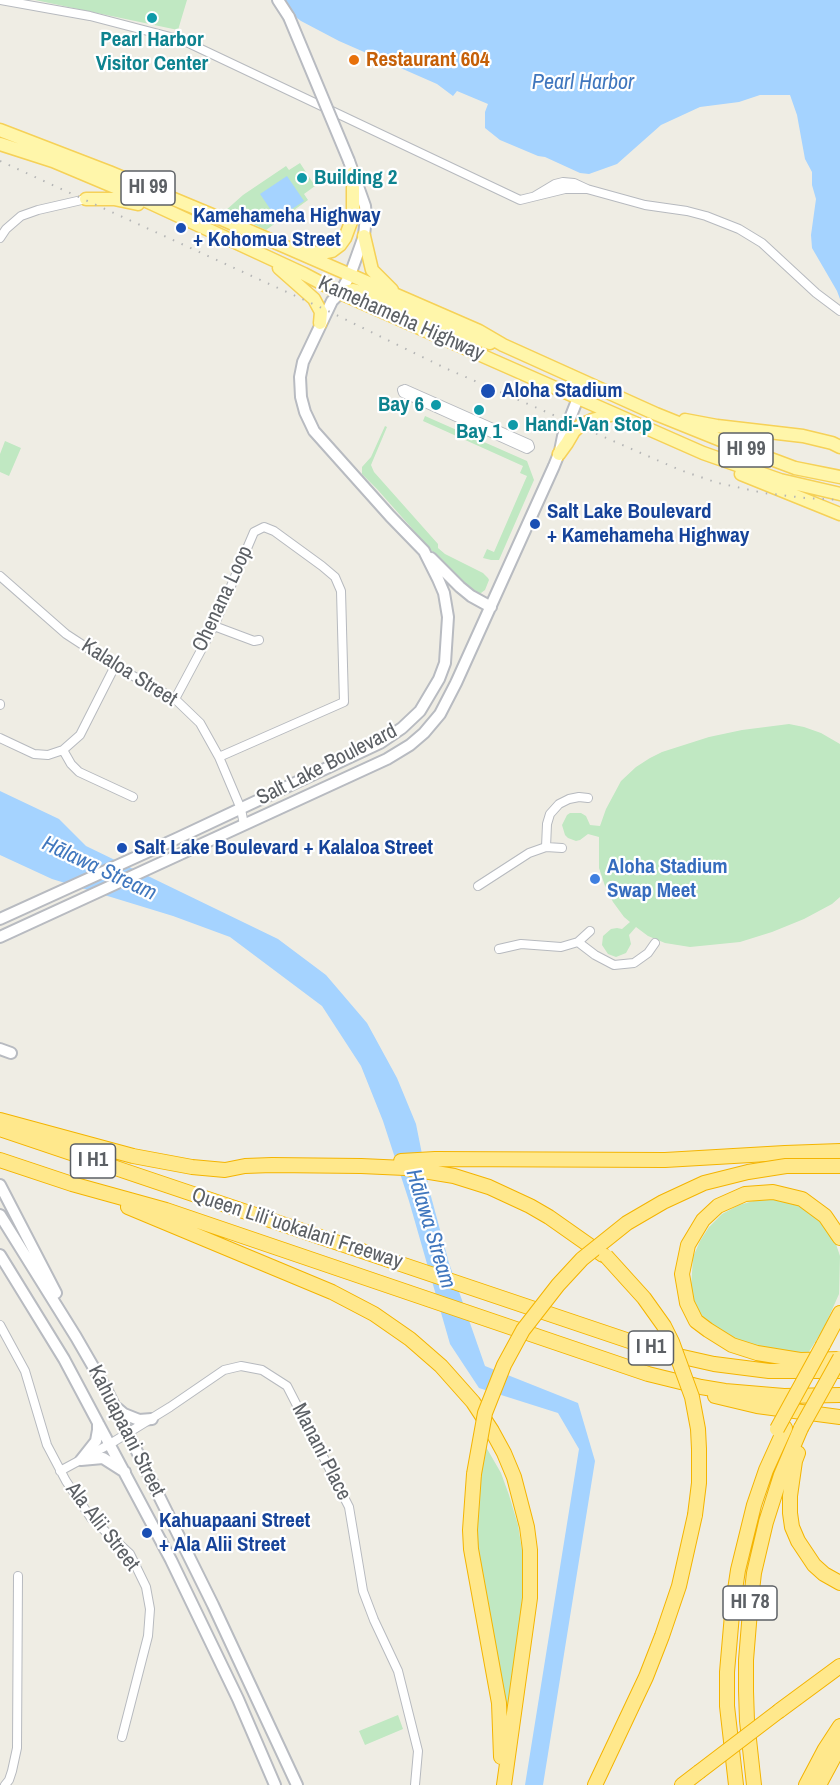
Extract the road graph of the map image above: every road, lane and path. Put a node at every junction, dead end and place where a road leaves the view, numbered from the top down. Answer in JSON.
{"nodes":[{"id":1,"x":0,"y":0,"type":"edge"},
{"id":2,"x":278,"y":0,"type":"edge"},
{"id":3,"x":285,"y":0,"type":"edge"},
{"id":4,"x":290,"y":0,"type":"edge"},
{"id":5,"x":289,"y":17,"type":"junction"},
{"id":6,"x":0,"y":130,"type":"edge"},
{"id":7,"x":0,"y":144,"type":"edge"},
{"id":8,"x":351,"y":167,"type":"junction"},
{"id":9,"x":86,"y":199,"type":"joint"},
{"id":10,"x":164,"y":208,"type":"junction"},
{"id":11,"x":364,"y":236,"type":"junction"},
{"id":12,"x":0,"y":238,"type":"edge"},
{"id":13,"x":294,"y":251,"type":"junction"},
{"id":14,"x":269,"y":260,"type":"junction"},
{"id":15,"x":350,"y":275,"type":"junction"},
{"id":16,"x":340,"y":293,"type":"junction"},
{"id":17,"x":408,"y":300,"type":"junction"},
{"id":18,"x":840,"y":311,"type":"edge"},
{"id":19,"x":320,"y":323,"type":"junction"},
{"id":20,"x":503,"y":345,"type":"junction"},
{"id":21,"x":570,"y":374,"type":"junction"},
{"id":22,"x":405,"y":388,"type":"joint"},
{"id":23,"x":578,"y":398,"type":"junction"},
{"id":24,"x":614,"y":414,"type":"junction"},
{"id":25,"x":656,"y":414,"type":"junction"},
{"id":26,"x":840,"y":447,"type":"edge"},
{"id":27,"x":703,"y":453,"type":"junction"},
{"id":28,"x":559,"y":454,"type":"junction"},
{"id":29,"x":840,"y":477,"type":"edge"},
{"id":30,"x":840,"y":494,"type":"edge"},
{"id":31,"x":840,"y":514,"type":"edge"},
{"id":32,"x":424,"y":550,"type":"junction"},
{"id":33,"x":0,"y":576,"type":"edge"},
{"id":34,"x":491,"y":606,"type":"junction"},
{"id":35,"x":214,"y":626,"type":"junction"},
{"id":36,"x":259,"y":640,"type":"dead end"},
{"id":37,"x":115,"y":666,"type":"junction"},
{"id":38,"x":175,"y":699,"type":"junction"},
{"id":39,"x":0,"y":738,"type":"edge"},
{"id":40,"x":63,"y":750,"type":"junction"},
{"id":41,"x":219,"y":757,"type":"junction"},
{"id":42,"x":134,"y":797,"type":"dead end"},
{"id":43,"x":588,"y":798,"type":"dead end"},
{"id":44,"x":240,"y":809,"type":"junction"},
{"id":45,"x":244,"y":825,"type":"junction"},
{"id":46,"x":546,"y":847,"type":"junction"},
{"id":47,"x":562,"y":848,"type":"dead end"},
{"id":48,"x":478,"y":886,"type":"dead end"},
{"id":49,"x":0,"y":919,"type":"edge"},
{"id":50,"x":590,"y":931,"type":"dead end"},
{"id":51,"x":0,"y":937,"type":"edge"},
{"id":52,"x":578,"y":942,"type":"junction"},
{"id":53,"x":655,"y":943,"type":"dead end"},
{"id":54,"x":499,"y":950,"type":"dead end"},
{"id":55,"x":0,"y":1120,"type":"edge"},
{"id":56,"x":0,"y":1129,"type":"edge"},
{"id":57,"x":840,"y":1151,"type":"edge"},
{"id":58,"x":0,"y":1160,"type":"edge"},
{"id":59,"x":840,"y":1161,"type":"edge"},
{"id":60,"x":392,"y":1165,"type":"junction"},
{"id":61,"x":786,"y":1166,"type":"junction"},
{"id":62,"x":840,"y":1166,"type":"edge"},
{"id":63,"x":0,"y":1185,"type":"edge"},
{"id":64,"x":160,"y":1214,"type":"junction"},
{"id":65,"x":0,"y":1215,"type":"edge"},
{"id":66,"x":840,"y":1238,"type":"edge"},
{"id":67,"x":0,"y":1255,"type":"edge"},
{"id":68,"x":840,"y":1313,"type":"edge"},
{"id":69,"x":0,"y":1325,"type":"edge"},
{"id":70,"x":840,"y":1329,"type":"edge"},
{"id":71,"x":76,"y":1337,"type":"junction"},
{"id":72,"x":827,"y":1345,"type":"junction"},
{"id":73,"x":840,"y":1359,"type":"edge"},
{"id":74,"x":840,"y":1371,"type":"edge"},
{"id":75,"x":648,"y":1374,"type":"junction"},
{"id":76,"x":840,"y":1395,"type":"edge"},
{"id":77,"x":114,"y":1406,"type":"junction"},
{"id":78,"x":840,"y":1417,"type":"edge"},
{"id":79,"x":152,"y":1419,"type":"junction"},
{"id":80,"x":97,"y":1422,"type":"junction"},
{"id":81,"x":804,"y":1428,"type":"junction"},
{"id":82,"x":128,"y":1433,"type":"junction"},
{"id":83,"x":110,"y":1444,"type":"junction"},
{"id":84,"x":81,"y":1460,"type":"junction"},
{"id":85,"x":60,"y":1471,"type":"junction"},
{"id":86,"x":125,"y":1472,"type":"junction"},
{"id":87,"x":18,"y":1576,"type":"dead end"},
{"id":88,"x":840,"y":1583,"type":"edge"},
{"id":89,"x":840,"y":1666,"type":"edge"},
{"id":90,"x":727,"y":1706,"type":"junction"},
{"id":91,"x":840,"y":1726,"type":"edge"},
{"id":92,"x":122,"y":1737,"type":"dead end"},
{"id":93,"x":840,"y":1746,"type":"edge"},
{"id":94,"x":5,"y":1785,"type":"edge"},
{"id":95,"x":275,"y":1785,"type":"edge"},
{"id":96,"x":297,"y":1785,"type":"edge"},
{"id":97,"x":415,"y":1785,"type":"edge"},
{"id":98,"x":498,"y":1785,"type":"edge"},
{"id":99,"x":504,"y":1785,"type":"edge"},
{"id":100,"x":595,"y":1785,"type":"edge"},
{"id":101,"x":682,"y":1785,"type":"edge"},
{"id":102,"x":728,"y":1785,"type":"edge"},
{"id":103,"x":736,"y":1785,"type":"edge"},
{"id":104,"x":754,"y":1785,"type":"edge"},
{"id":105,"x":806,"y":1785,"type":"edge"},
{"id":106,"x":819,"y":1785,"type":"edge"}],
"edges":[{"from":1,"to":18,"type":"street"},
{"from":2,"to":5,"type":"main road"},
{"from":3,"to":5,"type":"main road"},
{"from":4,"to":5,"type":"main road"},
{"from":5,"to":8,"type":"main road","name":"Salt Lake Boulevard","bridge":true},
{"from":6,"to":13,"type":"main road","name":"Kamehameha Highway","number":"HI 99"},
{"from":7,"to":10,"type":"main road","name":"Kamehameha Highway","number":"HI 99"},
{"from":8,"to":11,"type":"main road","name":"Salt Lake Boulevard"},
{"from":8,"to":13,"type":"main road"},
{"from":9,"to":10,"type":"main road"},
{"from":9,"to":12,"type":"street"},
{"from":10,"to":14,"type":"main road","name":"Kamehameha Highway","number":"HI 99"},
{"from":11,"to":15,"type":"main road","name":"Salt Lake Boulevard"},
{"from":11,"to":17,"type":"main road"},
{"from":13,"to":15,"type":"main road","name":"Kamehameha Highway","number":"HI 99"},
{"from":14,"to":16,"type":"main road","name":"Kamehameha Highway","number":"HI 99"},
{"from":14,"to":19,"type":"main road"},
{"from":15,"to":16,"type":"main road","name":"Salt Lake Boulevard"},
{"from":15,"to":17,"type":"main road","name":"Kamehameha Highway","number":"HI 99"},
{"from":16,"to":19,"type":"main road","name":"Salt Lake Boulevard"},
{"from":16,"to":20,"type":"main road"},
{"from":16,"to":23,"type":"main road","name":"Kamehameha Highway","number":"HI 99"},
{"from":17,"to":20,"type":"main road","name":"Kamehameha Highway","number":"HI 99"},
{"from":19,"to":32,"type":"main road","name":"Salt Lake Boulevard"},
{"from":20,"to":21,"type":"main road","name":"Kamehameha Highway","number":"HI 99"},
{"from":21,"to":23,"type":"main road"},
{"from":21,"to":25,"type":"main road","name":"Kamehameha Highway","number":"HI 99"},
{"from":22,"to":22,"type":"street"},
{"from":23,"to":24,"type":"main road","name":"Kamehameha Highway","number":"HI 99"},
{"from":23,"to":28,"type":"main road","name":"Salt Lake Boulevard"},
{"from":24,"to":27,"type":"main road","name":"Kamehameha Highway","number":"HI 99"},
{"from":24,"to":28,"type":"main road"},
{"from":25,"to":26,"type":"main road"},
{"from":25,"to":29,"type":"main road","name":"Kamehameha Highway","number":"HI 99"},
{"from":27,"to":30,"type":"main road","name":"Kamehameha Highway","number":"HI 99"},
{"from":27,"to":31,"type":"main road"},
{"from":28,"to":34,"type":"main road","name":"Salt Lake Boulevard"},
{"from":32,"to":34,"type":"main road"},
{"from":32,"to":44,"type":"main road","name":"Salt Lake Boulevard"},
{"from":33,"to":37,"type":"street","name":"Kalaloa Street"},
{"from":34,"to":45,"type":"main road","name":"Salt Lake Boulevard"},
{"from":35,"to":36,"type":"street"},
{"from":35,"to":38,"type":"street","name":"Ohenana Loop"},
{"from":35,"to":41,"type":"street","name":"Ohenana Loop"},
{"from":37,"to":38,"type":"street","name":"Kalaloa Street"},
{"from":37,"to":40,"type":"street"},
{"from":38,"to":41,"type":"street","name":"Kalaloa Street"},
{"from":39,"to":40,"type":"street"},
{"from":40,"to":42,"type":"street"},
{"from":41,"to":44,"type":"street","name":"Kalaloa Street"},
{"from":43,"to":46,"type":"street"},
{"from":44,"to":45,"type":"street","name":"Kalaloa Street"},
{"from":44,"to":49,"type":"main road","name":"Salt Lake Boulevard"},
{"from":45,"to":51,"type":"main road","name":"Salt Lake Boulevard"},
{"from":46,"to":47,"type":"street"},
{"from":46,"to":48,"type":"street"},
{"from":50,"to":52,"type":"street"},
{"from":52,"to":53,"type":"street"},
{"from":52,"to":54,"type":"street"},
{"from":55,"to":60,"type":"highway"},
{"from":56,"to":74,"type":"highway","name":"Queen Liliʻuokalani Freeway","number":"I H1"},
{"from":57,"to":60,"type":"highway"},
{"from":58,"to":64,"type":"highway","name":"Queen Liliʻuokalani Freeway","number":"I H1"},
{"from":59,"to":61,"type":"highway","bridge":true},
{"from":60,"to":100,"type":"highway","bridge":true},
{"from":61,"to":62,"type":"highway","bridge":true},
{"from":61,"to":98,"type":"highway","bridge":true},
{"from":63,"to":71,"type":"main road"},
{"from":64,"to":75,"type":"highway","name":"Queen Liliʻuokalani Freeway","number":"I H1"},
{"from":64,"to":99,"type":"highway"},
{"from":65,"to":71,"type":"main road","name":"Kahuapaani Street"},
{"from":66,"to":73,"type":"highway"},
{"from":67,"to":80,"type":"main road","name":"Kahuapaani Street"},
{"from":68,"to":72,"type":"highway"},
{"from":69,"to":85,"type":"street","name":"Ala Alii Street"},
{"from":70,"to":72,"type":"highway"},
{"from":71,"to":77,"type":"main road","name":"Kahuapaani Street"},
{"from":72,"to":90,"type":"highway","bridge":true},
{"from":73,"to":81,"type":"highway","number":"HI 78","bridge":true},
{"from":74,"to":81,"type":"highway"},
{"from":75,"to":76,"type":"highway","name":"Queen Liliʻuokalani Freeway","number":"I H1"},
{"from":75,"to":78,"type":"highway"},
{"from":77,"to":79,"type":"main road"},
{"from":77,"to":82,"type":"main road","name":"Kahuapaani Street"},
{"from":79,"to":82,"type":"street","name":"Manani Place"},
{"from":79,"to":97,"type":"street","name":"Manani Place"},
{"from":80,"to":83,"type":"main road","name":"Kahuapaani Street"},
{"from":80,"to":84,"type":"main road"},
{"from":81,"to":88,"type":"highway"},
{"from":81,"to":104,"type":"highway","number":"HI 78"},
{"from":82,"to":83,"type":"street","name":"Manani Place"},
{"from":82,"to":96,"type":"main road","name":"Kahuapaani Street"},
{"from":83,"to":84,"type":"street","name":"Manani Place"},
{"from":83,"to":86,"type":"main road","name":"Kahuapaani Street"},
{"from":84,"to":85,"type":"street","name":"Manani Place"},
{"from":84,"to":86,"type":"main road"},
{"from":85,"to":92,"type":"street","name":"Ala Alii Street"},
{"from":86,"to":95,"type":"main road","name":"Kahuapaani Street"},
{"from":87,"to":94,"type":"street"},
{"from":89,"to":101,"type":"highway","bridge":true},
{"from":90,"to":102,"type":"highway"},
{"from":90,"to":103,"type":"highway"},
{"from":91,"to":105,"type":"highway"},
{"from":93,"to":106,"type":"highway"}]}
